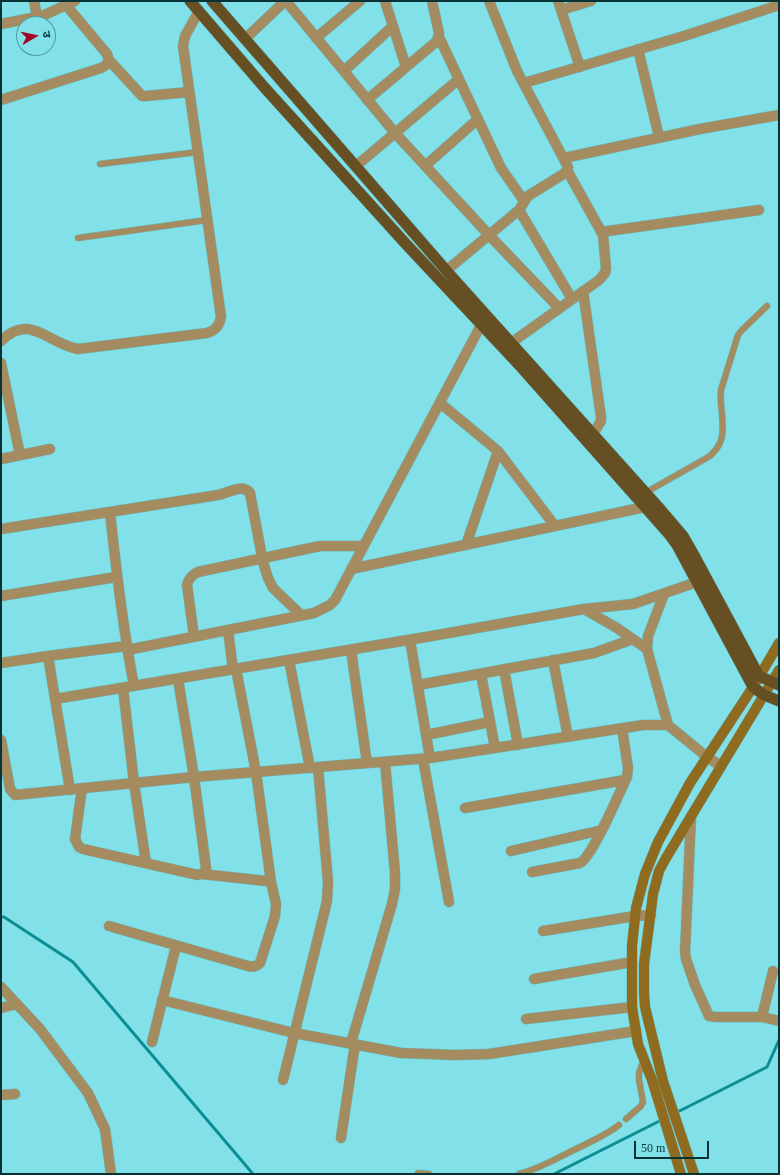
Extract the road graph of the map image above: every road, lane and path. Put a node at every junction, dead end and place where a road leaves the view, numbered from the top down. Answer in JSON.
{"nodes":[{"id":1,"x":34,"y":1,"type":"edge"},
{"id":2,"x":190,"y":1,"type":"edge"},
{"id":3,"x":212,"y":1,"type":"edge"},
{"id":4,"x":360,"y":1,"type":"edge"},
{"id":5,"x":385,"y":1,"type":"edge"},
{"id":6,"x":490,"y":1,"type":"edge"},
{"id":7,"x":591,"y":1,"type":"edge"},
{"id":8,"x":288,"y":2,"type":"edge"},
{"id":9,"x":435,"y":2,"type":"edge"},
{"id":10,"x":71,"y":3,"type":"edge"},
{"id":11,"x":560,"y":6,"type":"edge"},
{"id":12,"x":779,"y":6,"type":"edge"},
{"id":13,"x":199,"y":11,"type":"junction"},
{"id":14,"x":37,"y":16,"type":"edge"},
{"id":15,"x":42,"y":16,"type":"edge"},
{"id":16,"x":16,"y":21,"type":"edge"},
{"id":17,"x":1,"y":24,"type":"edge"},
{"id":18,"x":392,"y":26,"type":"junction"},
{"id":19,"x":439,"y":37,"type":"junction"},
{"id":20,"x":316,"y":38,"type":"junction"},
{"id":21,"x":245,"y":40,"type":"junction"},
{"id":22,"x":638,"y":49,"type":"junction"},
{"id":23,"x":109,"y":60,"type":"junction"},
{"id":24,"x":406,"y":67,"type":"junction"},
{"id":25,"x":580,"y":67,"type":"junction"},
{"id":26,"x":344,"y":71,"type":"junction"},
{"id":27,"x":459,"y":79,"type":"junction"},
{"id":28,"x":524,"y":83,"type":"junction"},
{"id":29,"x":285,"y":85,"type":"junction"},
{"id":30,"x":189,"y":92,"type":"junction"},
{"id":31,"x":272,"y":95,"type":"junction"},
{"id":32,"x":1,"y":100,"type":"edge"},
{"id":33,"x":367,"y":100,"type":"junction"},
{"id":34,"x":779,"y":115,"type":"edge"},
{"id":35,"x":478,"y":119,"type":"junction"},
{"id":36,"x":395,"y":133,"type":"junction"},
{"id":37,"x":659,"y":137,"type":"junction"},
{"id":38,"x":198,"y":152,"type":"junction"},
{"id":39,"x":564,"y":158,"type":"junction"},
{"id":40,"x":100,"y":164,"type":"dead end"},
{"id":41,"x":356,"y":166,"type":"junction"},
{"id":42,"x":425,"y":166,"type":"junction"},
{"id":43,"x":567,"y":170,"type":"junction"},
{"id":44,"x":522,"y":206,"type":"junction"},
{"id":45,"x":758,"y":210,"type":"dead end"},
{"id":46,"x":207,"y":220,"type":"junction"},
{"id":47,"x":602,"y":232,"type":"junction"},
{"id":48,"x":489,"y":235,"type":"junction"},
{"id":49,"x":78,"y":238,"type":"dead end"},
{"id":50,"x":447,"y":270,"type":"junction"},
{"id":51,"x":584,"y":291,"type":"junction"},
{"id":52,"x":572,"y":299,"type":"junction"},
{"id":53,"x":767,"y":306,"type":"dead end"},
{"id":54,"x":559,"y":308,"type":"junction"},
{"id":55,"x":481,"y":324,"type":"junction"},
{"id":56,"x":1,"y":341,"type":"edge"},
{"id":57,"x":511,"y":342,"type":"junction"},
{"id":58,"x":1,"y":363,"type":"edge"},
{"id":59,"x":440,"y":403,"type":"junction"},
{"id":60,"x":593,"y":434,"type":"junction"},
{"id":61,"x":50,"y":449,"type":"dead end"},
{"id":62,"x":498,"y":451,"type":"junction"},
{"id":63,"x":20,"y":455,"type":"junction"},
{"id":64,"x":1,"y":458,"type":"edge"},
{"id":65,"x":645,"y":492,"type":"junction"},
{"id":66,"x":645,"y":507,"type":"junction"},
{"id":67,"x":110,"y":512,"type":"junction"},
{"id":68,"x":555,"y":526,"type":"junction"},
{"id":69,"x":1,"y":529,"type":"edge"},
{"id":70,"x":466,"y":545,"type":"junction"},
{"id":71,"x":364,"y":546,"type":"junction"},
{"id":72,"x":262,"y":558,"type":"junction"},
{"id":73,"x":351,"y":570,"type":"junction"},
{"id":74,"x":116,"y":577,"type":"junction"},
{"id":75,"x":697,"y":582,"type":"junction"},
{"id":76,"x":664,"y":594,"type":"junction"},
{"id":77,"x":1,"y":596,"type":"edge"},
{"id":78,"x":584,"y":609,"type":"junction"},
{"id":79,"x":301,"y":615,"type":"junction"},
{"id":80,"x":724,"y":621,"type":"junction"},
{"id":81,"x":228,"y":630,"type":"junction"},
{"id":82,"x":194,"y":636,"type":"junction"},
{"id":83,"x":633,"y":639,"type":"junction"},
{"id":84,"x":410,"y":640,"type":"junction"},
{"id":85,"x":779,"y":642,"type":"edge"},
{"id":86,"x":127,"y":648,"type":"junction"},
{"id":87,"x":351,"y":650,"type":"junction"},
{"id":88,"x":647,"y":650,"type":"junction"},
{"id":89,"x":48,"y":656,"type":"junction"},
{"id":90,"x":289,"y":660,"type":"junction"},
{"id":91,"x":553,"y":660,"type":"junction"},
{"id":92,"x":1,"y":663,"type":"edge"},
{"id":93,"x":234,"y":669,"type":"junction"},
{"id":94,"x":504,"y":669,"type":"junction"},
{"id":95,"x":779,"y":670,"type":"edge"},
{"id":96,"x":481,"y":674,"type":"junction"},
{"id":97,"x":760,"y":676,"type":"junction"},
{"id":98,"x":178,"y":679,"type":"junction"},
{"id":99,"x":775,"y":684,"type":"edge"},
{"id":100,"x":418,"y":685,"type":"junction"},
{"id":101,"x":134,"y":686,"type":"junction"},
{"id":102,"x":753,"y":687,"type":"junction"},
{"id":103,"x":123,"y":688,"type":"junction"},
{"id":104,"x":764,"y":695,"type":"junction"},
{"id":105,"x":56,"y":699,"type":"junction"},
{"id":106,"x":779,"y":701,"type":"edge"},
{"id":107,"x":490,"y":722,"type":"junction"},
{"id":108,"x":668,"y":725,"type":"junction"},
{"id":109,"x":622,"y":728,"type":"junction"},
{"id":110,"x":426,"y":735,"type":"junction"},
{"id":111,"x":568,"y":737,"type":"junction"},
{"id":112,"x":1,"y":740,"type":"edge"},
{"id":113,"x":518,"y":745,"type":"junction"},
{"id":114,"x":495,"y":748,"type":"junction"},
{"id":115,"x":707,"y":758,"type":"junction"},
{"id":116,"x":427,"y":759,"type":"junction"},
{"id":117,"x":385,"y":762,"type":"junction"},
{"id":118,"x":367,"y":763,"type":"junction"},
{"id":119,"x":721,"y":766,"type":"junction"},
{"id":120,"x":314,"y":767,"type":"junction"},
{"id":121,"x":256,"y":772,"type":"junction"},
{"id":122,"x":194,"y":777,"type":"junction"},
{"id":123,"x":625,"y":780,"type":"junction"},
{"id":124,"x":134,"y":783,"type":"junction"},
{"id":125,"x":6,"y":788,"type":"edge"},
{"id":126,"x":82,"y":788,"type":"junction"},
{"id":127,"x":70,"y":790,"type":"junction"},
{"id":128,"x":465,"y":808,"type":"dead end"},
{"id":129,"x":691,"y":816,"type":"junction"},
{"id":130,"x":602,"y":830,"type":"junction"},
{"id":131,"x":511,"y":851,"type":"dead end"},
{"id":132,"x":146,"y":863,"type":"junction"},
{"id":133,"x":532,"y":872,"type":"dead end"},
{"id":134,"x":202,"y":874,"type":"junction"},
{"id":135,"x":266,"y":881,"type":"dead end"},
{"id":136,"x":449,"y":902,"type":"dead end"},
{"id":137,"x":651,"y":915,"type":"junction"},
{"id":138,"x":635,"y":916,"type":"junction"},
{"id":139,"x":109,"y":926,"type":"dead end"},
{"id":140,"x":543,"y":931,"type":"dead end"},
{"id":141,"x":176,"y":946,"type":"junction"},
{"id":142,"x":632,"y":962,"type":"junction"},
{"id":143,"x":773,"y":972,"type":"dead end"},
{"id":144,"x":534,"y":979,"type":"dead end"},
{"id":145,"x":1,"y":987,"type":"edge"},
{"id":146,"x":162,"y":1000,"type":"junction"},
{"id":147,"x":17,"y":1004,"type":"junction"},
{"id":148,"x":632,"y":1007,"type":"junction"},
{"id":149,"x":1,"y":1008,"type":"edge"},
{"id":150,"x":762,"y":1017,"type":"junction"},
{"id":151,"x":526,"y":1019,"type":"dead end"},
{"id":152,"x":779,"y":1021,"type":"edge"},
{"id":153,"x":636,"y":1031,"type":"junction"},
{"id":154,"x":294,"y":1033,"type":"junction"},
{"id":155,"x":152,"y":1042,"type":"dead end"},
{"id":156,"x":353,"y":1044,"type":"junction"},
{"id":157,"x":644,"y":1059,"type":"junction"},
{"id":158,"x":283,"y":1080,"type":"dead end"},
{"id":159,"x":16,"y":1094,"type":"dead end"},
{"id":160,"x":1,"y":1095,"type":"edge"},
{"id":161,"x":626,"y":1119,"type":"dead end"},
{"id":162,"x":619,"y":1125,"type":"dead end"},
{"id":163,"x":341,"y":1138,"type":"dead end"},
{"id":164,"x":418,"y":1173,"type":"edge"},
{"id":165,"x":111,"y":1174,"type":"edge"},
{"id":166,"x":429,"y":1174,"type":"edge"},
{"id":167,"x":519,"y":1174,"type":"edge"},
{"id":168,"x":681,"y":1174,"type":"edge"},
{"id":169,"x":694,"y":1174,"type":"edge"}],
"edges":[{"from":1,"to":14,"type":"street"},
{"from":2,"to":13,"type":"highway"},
{"from":3,"to":21,"type":"highway"},
{"from":4,"to":20,"type":"street"},
{"from":5,"to":18,"type":"street"},
{"from":6,"to":28,"type":"street"},
{"from":7,"to":11,"type":"street"},
{"from":8,"to":20,"type":"street"},
{"from":8,"to":21,"type":"street"},
{"from":9,"to":19,"type":"street"},
{"from":10,"to":15,"type":"street"},
{"from":10,"to":23,"type":"street"},
{"from":11,"to":25,"type":"street"},
{"from":12,"to":22,"type":"street"},
{"from":13,"to":30,"type":"street"},
{"from":13,"to":31,"type":"highway"},
{"from":16,"to":17,"type":"street"},
{"from":18,"to":24,"type":"street"},
{"from":18,"to":26,"type":"street"},
{"from":19,"to":24,"type":"street"},
{"from":19,"to":27,"type":"street"},
{"from":20,"to":26,"type":"street"},
{"from":21,"to":29,"type":"highway"},
{"from":22,"to":25,"type":"street"},
{"from":22,"to":37,"type":"street"},
{"from":23,"to":30,"type":"street"},
{"from":23,"to":32,"type":"street"},
{"from":24,"to":33,"type":"street"},
{"from":25,"to":28,"type":"street"},
{"from":26,"to":33,"type":"street"},
{"from":27,"to":35,"type":"street"},
{"from":27,"to":36,"type":"street"},
{"from":28,"to":39,"type":"street"},
{"from":29,"to":31,"type":"highway"},
{"from":29,"to":41,"type":"highway"},
{"from":30,"to":38,"type":"street"},
{"from":31,"to":55,"type":"highway"},
{"from":33,"to":36,"type":"street"},
{"from":34,"to":37,"type":"street"},
{"from":35,"to":42,"type":"street"},
{"from":35,"to":44,"type":"street"},
{"from":36,"to":41,"type":"street"},
{"from":36,"to":42,"type":"street"},
{"from":37,"to":39,"type":"street"},
{"from":38,"to":40,"type":"lane"},
{"from":38,"to":46,"type":"street"},
{"from":39,"to":43,"type":"street"},
{"from":41,"to":50,"type":"highway"},
{"from":42,"to":48,"type":"street"},
{"from":43,"to":44,"type":"street"},
{"from":43,"to":47,"type":"street"},
{"from":44,"to":48,"type":"street"},
{"from":44,"to":52,"type":"street"},
{"from":45,"to":47,"type":"street"},
{"from":46,"to":49,"type":"lane"},
{"from":46,"to":56,"type":"street"},
{"from":47,"to":51,"type":"street"},
{"from":48,"to":50,"type":"street"},
{"from":48,"to":54,"type":"street"},
{"from":50,"to":57,"type":"highway"},
{"from":51,"to":52,"type":"street"},
{"from":51,"to":60,"type":"street"},
{"from":52,"to":54,"type":"street"},
{"from":53,"to":65,"type":"lane"},
{"from":54,"to":57,"type":"street"},
{"from":55,"to":59,"type":"street"},
{"from":55,"to":66,"type":"highway"},
{"from":57,"to":60,"type":"highway"},
{"from":58,"to":63,"type":"street"},
{"from":59,"to":62,"type":"street"},
{"from":59,"to":71,"type":"street"},
{"from":60,"to":65,"type":"highway"},
{"from":61,"to":63,"type":"street"},
{"from":62,"to":68,"type":"street"},
{"from":62,"to":70,"type":"street"},
{"from":63,"to":64,"type":"street"},
{"from":65,"to":80,"type":"highway"},
{"from":66,"to":68,"type":"street"},
{"from":66,"to":75,"type":"highway"},
{"from":67,"to":69,"type":"street"},
{"from":67,"to":72,"type":"street"},
{"from":67,"to":74,"type":"street"},
{"from":68,"to":70,"type":"street"},
{"from":70,"to":73,"type":"street"},
{"from":71,"to":72,"type":"street"},
{"from":71,"to":73,"type":"street"},
{"from":72,"to":79,"type":"street"},
{"from":72,"to":82,"type":"street"},
{"from":73,"to":79,"type":"street"},
{"from":74,"to":77,"type":"street"},
{"from":74,"to":86,"type":"street"},
{"from":75,"to":76,"type":"street"},
{"from":75,"to":80,"type":"highway"},
{"from":76,"to":78,"type":"street"},
{"from":76,"to":88,"type":"street"},
{"from":78,"to":83,"type":"street"},
{"from":78,"to":84,"type":"street"},
{"from":79,"to":81,"type":"street"},
{"from":80,"to":97,"type":"highway"},
{"from":80,"to":102,"type":"highway"},
{"from":81,"to":82,"type":"street"},
{"from":81,"to":93,"type":"street"},
{"from":82,"to":86,"type":"street"},
{"from":83,"to":88,"type":"street"},
{"from":83,"to":91,"type":"street"},
{"from":84,"to":87,"type":"street"},
{"from":84,"to":100,"type":"street"},
{"from":85,"to":97,"type":"main road"},
{"from":86,"to":89,"type":"street"},
{"from":86,"to":101,"type":"street"},
{"from":87,"to":90,"type":"street"},
{"from":87,"to":118,"type":"street"},
{"from":88,"to":108,"type":"street"},
{"from":89,"to":92,"type":"street"},
{"from":89,"to":105,"type":"street"},
{"from":90,"to":93,"type":"street"},
{"from":90,"to":120,"type":"street"},
{"from":91,"to":94,"type":"street"},
{"from":91,"to":111,"type":"street"},
{"from":93,"to":98,"type":"street"},
{"from":93,"to":121,"type":"street"},
{"from":94,"to":96,"type":"street"},
{"from":94,"to":113,"type":"street"},
{"from":95,"to":99,"type":"main road"},
{"from":96,"to":100,"type":"street"},
{"from":96,"to":107,"type":"street"},
{"from":97,"to":99,"type":"highway"},
{"from":97,"to":102,"type":"main road"},
{"from":98,"to":101,"type":"street"},
{"from":98,"to":122,"type":"street"},
{"from":99,"to":104,"type":"main road"},
{"from":100,"to":110,"type":"street"},
{"from":101,"to":103,"type":"street"},
{"from":102,"to":104,"type":"highway"},
{"from":102,"to":115,"type":"main road"},
{"from":103,"to":105,"type":"street"},
{"from":103,"to":124,"type":"street"},
{"from":104,"to":106,"type":"highway"},
{"from":104,"to":119,"type":"main road"},
{"from":105,"to":127,"type":"street"},
{"from":107,"to":110,"type":"street"},
{"from":107,"to":114,"type":"street"},
{"from":108,"to":109,"type":"street"},
{"from":108,"to":115,"type":"street"},
{"from":109,"to":111,"type":"street"},
{"from":109,"to":123,"type":"street"},
{"from":110,"to":116,"type":"street"},
{"from":111,"to":113,"type":"street"},
{"from":112,"to":125,"type":"street"},
{"from":113,"to":114,"type":"street"},
{"from":114,"to":116,"type":"street"},
{"from":115,"to":119,"type":"street"},
{"from":115,"to":138,"type":"main road"},
{"from":116,"to":117,"type":"street"},
{"from":116,"to":136,"type":"street"},
{"from":117,"to":118,"type":"street"},
{"from":117,"to":156,"type":"street"},
{"from":118,"to":120,"type":"street"},
{"from":119,"to":129,"type":"main road"},
{"from":120,"to":121,"type":"street"},
{"from":120,"to":154,"type":"street"},
{"from":121,"to":122,"type":"street"},
{"from":121,"to":141,"type":"street"},
{"from":122,"to":124,"type":"street"},
{"from":122,"to":134,"type":"street"},
{"from":123,"to":128,"type":"street"},
{"from":123,"to":130,"type":"street"},
{"from":124,"to":126,"type":"street"},
{"from":124,"to":132,"type":"street"},
{"from":125,"to":127,"type":"street"},
{"from":126,"to":127,"type":"street"},
{"from":126,"to":132,"type":"street"},
{"from":129,"to":137,"type":"main road"},
{"from":129,"to":150,"type":"street"},
{"from":130,"to":131,"type":"street"},
{"from":130,"to":133,"type":"street"},
{"from":132,"to":134,"type":"street"},
{"from":134,"to":135,"type":"street"},
{"from":137,"to":138,"type":"street"},
{"from":137,"to":169,"type":"main road"},
{"from":138,"to":140,"type":"street"},
{"from":138,"to":142,"type":"main road"},
{"from":139,"to":141,"type":"street"},
{"from":141,"to":146,"type":"street"},
{"from":142,"to":144,"type":"street"},
{"from":142,"to":148,"type":"main road"},
{"from":143,"to":150,"type":"street"},
{"from":145,"to":147,"type":"street"},
{"from":146,"to":154,"type":"street"},
{"from":146,"to":155,"type":"street"},
{"from":147,"to":149,"type":"street"},
{"from":147,"to":165,"type":"street"},
{"from":148,"to":151,"type":"street"},
{"from":148,"to":153,"type":"main road"},
{"from":150,"to":152,"type":"street"},
{"from":153,"to":156,"type":"street"},
{"from":153,"to":157,"type":"main road"},
{"from":154,"to":156,"type":"street"},
{"from":154,"to":158,"type":"street"},
{"from":156,"to":163,"type":"street"},
{"from":157,"to":161,"type":"lane"},
{"from":157,"to":168,"type":"main road"},
{"from":159,"to":160,"type":"street"},
{"from":162,"to":167,"type":"lane"},
{"from":164,"to":166,"type":"lane"}]}
